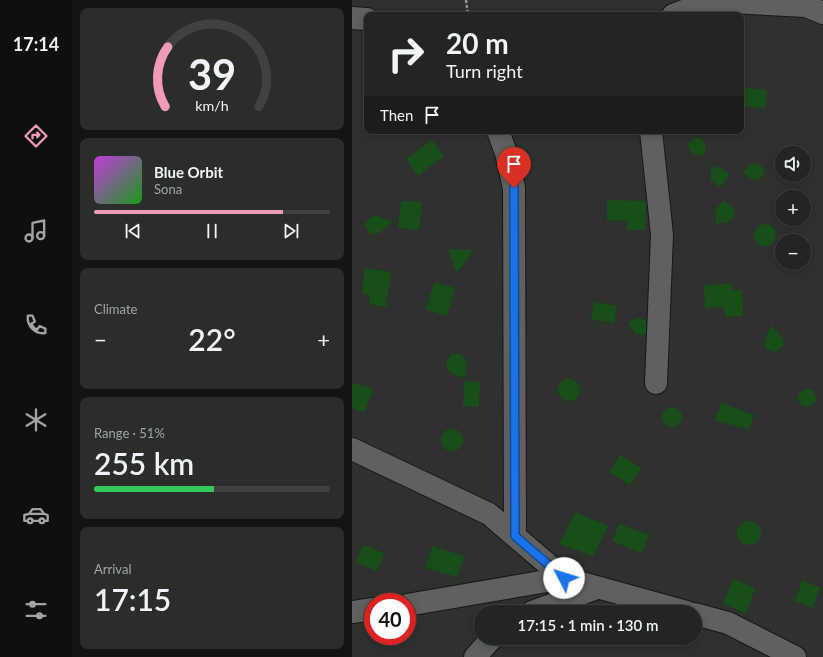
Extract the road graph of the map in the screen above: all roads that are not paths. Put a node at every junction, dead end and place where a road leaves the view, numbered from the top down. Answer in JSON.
{"nodes":[{"id":1,"x":682,"y":12,"type":"edge"},
{"id":2,"x":823,"y":13,"type":"edge"},
{"id":3,"x":352,"y":18,"type":"edge"},
{"id":4,"x":364,"y":19,"type":"edge"},
{"id":5,"x":499,"y":134,"type":"edge"},
{"id":6,"x":651,"y":134,"type":"edge"},
{"id":7,"x":656,"y":383,"type":"dead end"},
{"id":8,"x":352,"y":449,"type":"edge"},
{"id":9,"x":515,"y":536,"type":"junction"},
{"id":10,"x":564,"y":578,"type":"junction"},
{"id":11,"x":597,"y":588,"type":"junction"},
{"id":12,"x":416,"y":603,"type":"edge"},
{"id":13,"x":551,"y":605,"type":"edge"},
{"id":14,"x":661,"y":605,"type":"edge"},
{"id":15,"x":364,"y":610,"type":"edge"},
{"id":16,"x":352,"y":612,"type":"edge"},
{"id":17,"x":702,"y":616,"type":"edge"},
{"id":18,"x":486,"y":645,"type":"edge"},
{"id":19,"x":475,"y":657,"type":"edge"},
{"id":20,"x":794,"y":657,"type":"edge"}],
"edges":[{"from":1,"to":2,"type":"street"},
{"from":3,"to":4,"type":"street"},
{"from":5,"to":9,"type":"street"},
{"from":6,"to":7,"type":"street"},
{"from":8,"to":9,"type":"street"},
{"from":9,"to":10,"type":"street"},
{"from":10,"to":11,"type":"street"},
{"from":10,"to":12,"type":"street"},
{"from":11,"to":13,"type":"street"},
{"from":11,"to":14,"type":"street"},
{"from":15,"to":16,"type":"street"},
{"from":17,"to":20,"type":"street"},
{"from":18,"to":19,"type":"street"}]}
